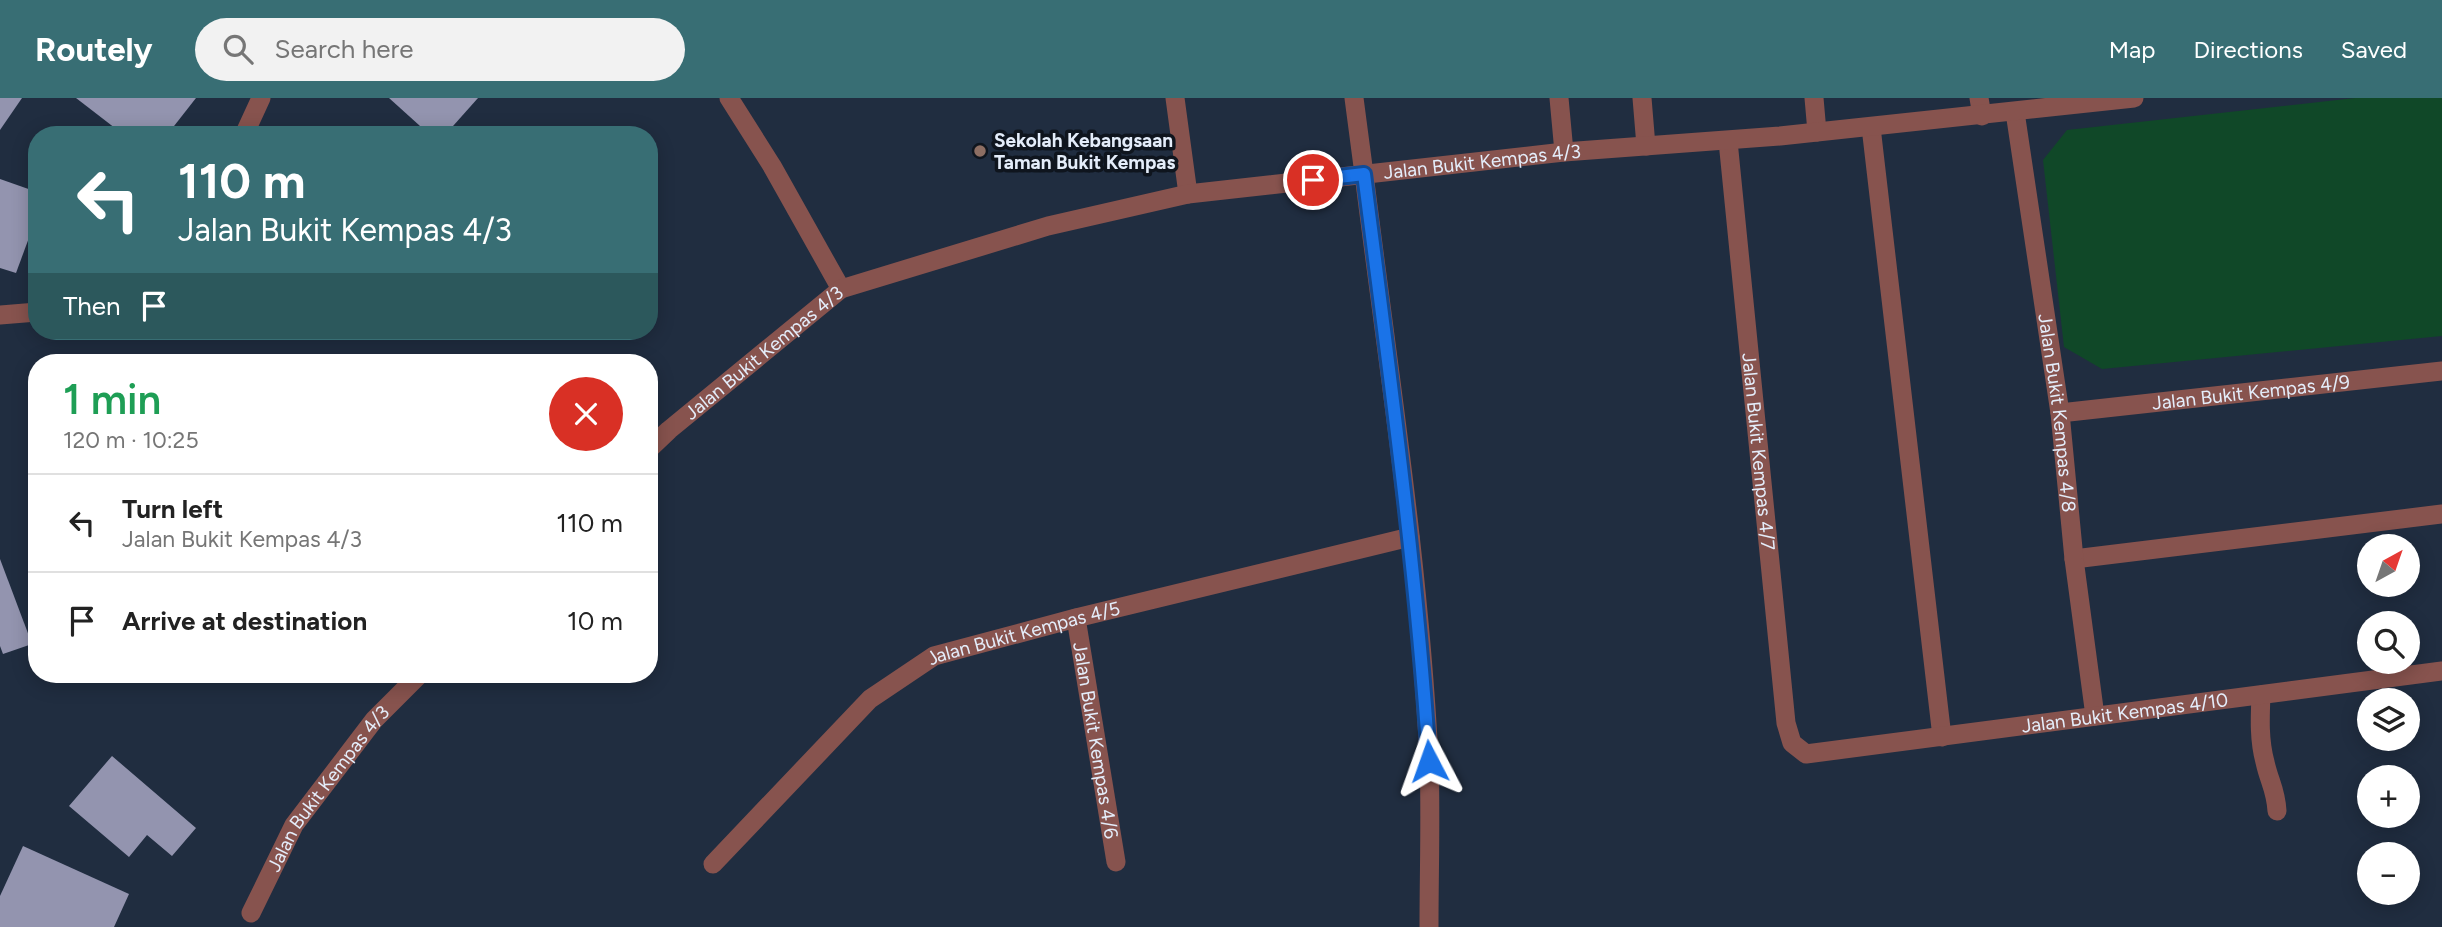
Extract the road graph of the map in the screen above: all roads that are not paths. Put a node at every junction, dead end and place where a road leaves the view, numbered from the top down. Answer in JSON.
{"nodes":[{"id":1,"x":261,"y":98,"type":"edge"},
{"id":2,"x":729,"y":98,"type":"edge"},
{"id":3,"x":1175,"y":98,"type":"edge"},
{"id":4,"x":1354,"y":98,"type":"edge"},
{"id":5,"x":1559,"y":98,"type":"edge"},
{"id":6,"x":1642,"y":98,"type":"edge"},
{"id":7,"x":1814,"y":98,"type":"edge"},
{"id":8,"x":2128,"y":98,"type":"edge"},
{"id":9,"x":1981,"y":107,"type":"edge"},
{"id":10,"x":2015,"y":112,"type":"junction"},
{"id":11,"x":248,"y":126,"type":"edge"},
{"id":12,"x":1871,"y":127,"type":"junction"},
{"id":13,"x":1817,"y":132,"type":"junction"},
{"id":14,"x":1728,"y":141,"type":"junction"},
{"id":15,"x":1646,"y":146,"type":"junction"},
{"id":16,"x":1564,"y":152,"type":"junction"},
{"id":17,"x":1364,"y":174,"type":"junction"},
{"id":18,"x":1188,"y":194,"type":"junction"},
{"id":19,"x":841,"y":289,"type":"junction"},
{"id":20,"x":28,"y":313,"type":"edge"},
{"id":21,"x":0,"y":315,"type":"edge"},
{"id":22,"x":2442,"y":371,"type":"edge"},
{"id":23,"x":2060,"y":413,"type":"junction"},
{"id":24,"x":658,"y":440,"type":"edge"},
{"id":25,"x":2442,"y":514,"type":"edge"},
{"id":26,"x":1410,"y":537,"type":"junction"},
{"id":27,"x":2074,"y":559,"type":"junction"},
{"id":28,"x":1076,"y":618,"type":"junction"},
{"id":29,"x":2442,"y":671,"type":"edge"},
{"id":30,"x":411,"y":683,"type":"edge"},
{"id":31,"x":2261,"y":695,"type":"junction"},
{"id":32,"x":2095,"y":716,"type":"junction"},
{"id":33,"x":1942,"y":737,"type":"junction"},
{"id":34,"x":1806,"y":754,"type":"joint"},
{"id":35,"x":2277,"y":811,"type":"dead end"},
{"id":36,"x":1116,"y":862,"type":"dead end"},
{"id":37,"x":713,"y":864,"type":"dead end"},
{"id":38,"x":251,"y":913,"type":"dead end"},
{"id":39,"x":1429,"y":927,"type":"edge"}],
"edges":[{"from":1,"to":11,"type":"street"},
{"from":2,"to":19,"type":"street"},
{"from":3,"to":18,"type":"street"},
{"from":4,"to":17,"type":"street"},
{"from":5,"to":16,"type":"street"},
{"from":6,"to":15,"type":"street"},
{"from":7,"to":13,"type":"street"},
{"from":8,"to":10,"type":"street","name":"Jalan Bukit Kempas 4/3"},
{"from":9,"to":10,"type":"street","name":"Jalan Bukit Kempas 4/3"},
{"from":9,"to":12,"type":"street","name":"Jalan Bukit Kempas 4/3"},
{"from":10,"to":23,"type":"street","name":"Jalan Bukit Kempas 4/8"},
{"from":12,"to":13,"type":"street","name":"Jalan Bukit Kempas 4/3"},
{"from":12,"to":33,"type":"street"},
{"from":13,"to":14,"type":"street","name":"Jalan Bukit Kempas 4/3"},
{"from":14,"to":15,"type":"street","name":"Jalan Bukit Kempas 4/3"},
{"from":14,"to":34,"type":"street","name":"Jalan Bukit Kempas 4/7"},
{"from":15,"to":16,"type":"street","name":"Jalan Bukit Kempas 4/3"},
{"from":16,"to":17,"type":"street","name":"Jalan Bukit Kempas 4/3"},
{"from":17,"to":18,"type":"street","name":"Jalan Bukit Kempas 4/3"},
{"from":17,"to":26,"type":"street"},
{"from":18,"to":19,"type":"street","name":"Jalan Bukit Kempas 4/3"},
{"from":19,"to":24,"type":"street","name":"Jalan Bukit Kempas 4/3"},
{"from":20,"to":21,"type":"street"},
{"from":22,"to":23,"type":"street","name":"Jalan Bukit Kempas 4/9"},
{"from":23,"to":27,"type":"street","name":"Jalan Bukit Kempas 4/8"},
{"from":25,"to":27,"type":"street"},
{"from":26,"to":28,"type":"street","name":"Jalan Bukit Kempas 4/5"},
{"from":26,"to":39,"type":"street"},
{"from":27,"to":32,"type":"street","name":"Jalan Bukit Kempas 4/8"},
{"from":28,"to":36,"type":"street","name":"Jalan Bukit Kempas 4/6"},
{"from":28,"to":37,"type":"street","name":"Jalan Bukit Kempas 4/5"},
{"from":29,"to":31,"type":"street","name":"Jalan Bukit Kempas 4/10"},
{"from":30,"to":38,"type":"street","name":"Jalan Bukit Kempas 4/3"},
{"from":31,"to":32,"type":"street","name":"Jalan Bukit Kempas 4/10"},
{"from":31,"to":35,"type":"street"},
{"from":32,"to":33,"type":"street","name":"Jalan Bukit Kempas 4/10"},
{"from":33,"to":34,"type":"street","name":"Jalan Bukit Kempas 4/10"}]}
